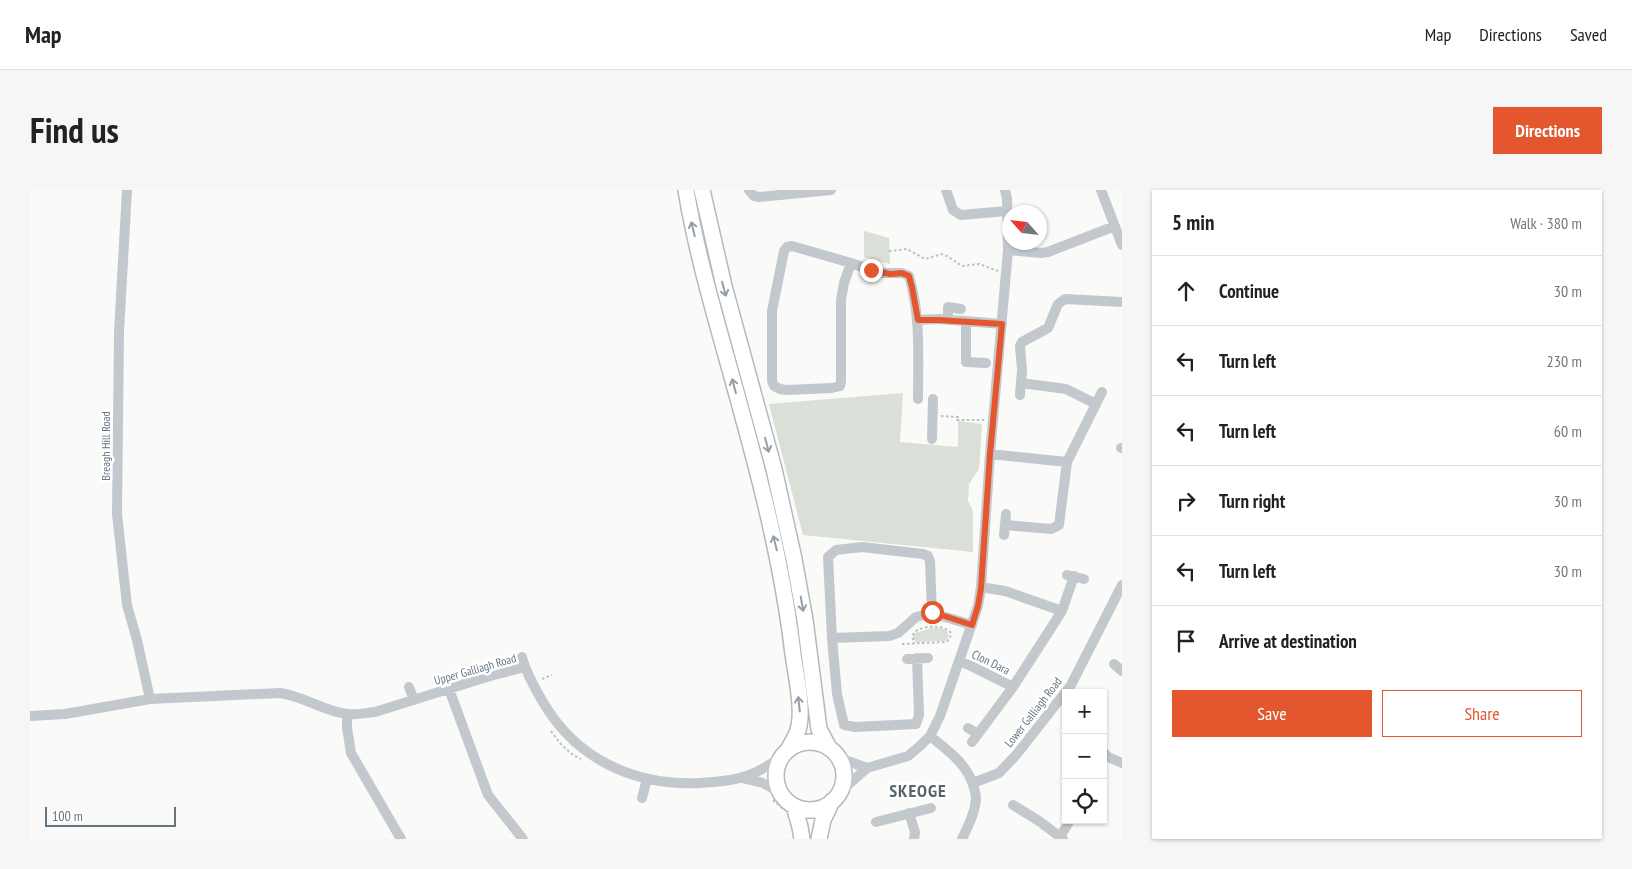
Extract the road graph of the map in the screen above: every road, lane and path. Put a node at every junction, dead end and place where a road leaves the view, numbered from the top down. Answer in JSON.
{"nodes":[{"id":1,"x":126,"y":190,"type":"edge"},
{"id":2,"x":686,"y":190,"type":"edge"},
{"id":3,"x":702,"y":190,"type":"edge"},
{"id":4,"x":749,"y":190,"type":"edge"},
{"id":5,"x":831,"y":190,"type":"edge"},
{"id":6,"x":946,"y":190,"type":"edge"},
{"id":7,"x":1005,"y":190,"type":"edge"},
{"id":8,"x":1101,"y":190,"type":"edge"},
{"id":9,"x":1006,"y":205,"type":"edge"},
{"id":10,"x":1002,"y":211,"type":"edge"},
{"id":11,"x":1115,"y":226,"type":"junction"},
{"id":12,"x":1122,"y":245,"type":"edge"},
{"id":13,"x":1008,"y":250,"type":"joint"},
{"id":14,"x":889,"y":251,"type":"dead end"},
{"id":15,"x":851,"y":263,"type":"junction"},
{"id":16,"x":1006,"y":271,"type":"junction"},
{"id":17,"x":1122,"y":302,"type":"edge"},
{"id":18,"x":961,"y":309,"type":"dead end"},
{"id":19,"x":918,"y":320,"type":"junction"},
{"id":20,"x":948,"y":320,"type":"junction"},
{"id":21,"x":966,"y":322,"type":"junction"},
{"id":22,"x":1002,"y":324,"type":"junction"},
{"id":23,"x":986,"y":363,"type":"dead end"},
{"id":24,"x":1021,"y":383,"type":"junction"},
{"id":25,"x":1102,"y":392,"type":"dead end"},
{"id":26,"x":1020,"y":395,"type":"dead end"},
{"id":27,"x":1096,"y":404,"type":"junction"},
{"id":28,"x":933,"y":416,"type":"junction"},
{"id":29,"x":985,"y":420,"type":"dead end"},
{"id":30,"x":932,"y":439,"type":"dead end"},
{"id":31,"x":990,"y":454,"type":"junction"},
{"id":32,"x":1068,"y":462,"type":"junction"},
{"id":33,"x":1006,"y":514,"type":"dead end"},
{"id":34,"x":1075,"y":577,"type":"dead end"},
{"id":35,"x":1122,"y":585,"type":"edge"},
{"id":36,"x":981,"y":588,"type":"junction"},
{"id":37,"x":1062,"y":611,"type":"junction"},
{"id":38,"x":932,"y":612,"type":"junction"},
{"id":39,"x":972,"y":625,"type":"junction"},
{"id":40,"x":898,"y":633,"type":"junction"},
{"id":41,"x":832,"y":638,"type":"junction"},
{"id":42,"x":914,"y":643,"type":"junction"},
{"id":43,"x":902,"y":644,"type":"junction"},
{"id":44,"x":522,"y":657,"type":"dead end"},
{"id":45,"x":917,"y":658,"type":"joint"},
{"id":46,"x":959,"y":661,"type":"junction"},
{"id":47,"x":525,"y":667,"type":"junction"},
{"id":48,"x":552,"y":675,"type":"dead end"},
{"id":49,"x":532,"y":683,"type":"junction"},
{"id":50,"x":409,"y":687,"type":"dead end"},
{"id":51,"x":1013,"y":687,"type":"junction"},
{"id":52,"x":450,"y":689,"type":"junction"},
{"id":53,"x":150,"y":698,"type":"junction"},
{"id":54,"x":414,"y":700,"type":"junction"},
{"id":55,"x":347,"y":714,"type":"junction"},
{"id":56,"x":30,"y":716,"type":"edge"},
{"id":57,"x":550,"y":730,"type":"dead end"},
{"id":58,"x":973,"y":735,"type":"dead end"},
{"id":59,"x":930,"y":736,"type":"junction"},
{"id":60,"x":833,"y":753,"type":"junction"},
{"id":61,"x":785,"y":754,"type":"junction"},
{"id":62,"x":573,"y":755,"type":"dead end"},
{"id":63,"x":1107,"y":758,"type":"edge"},
{"id":64,"x":1122,"y":762,"type":"edge"},
{"id":65,"x":867,"y":768,"type":"junction"},
{"id":66,"x":742,"y":778,"type":"junction"},
{"id":67,"x":647,"y":779,"type":"junction"},
{"id":68,"x":973,"y":783,"type":"junction"},
{"id":69,"x":776,"y":796,"type":"junction"},
{"id":70,"x":836,"y":797,"type":"junction"},
{"id":71,"x":642,"y":798,"type":"dead end"},
{"id":72,"x":1013,"y":805,"type":"dead end"},
{"id":73,"x":931,"y":808,"type":"dead end"},
{"id":74,"x":790,"y":811,"type":"junction"},
{"id":75,"x":909,"y":813,"type":"junction"},
{"id":76,"x":876,"y":822,"type":"dead end"},
{"id":77,"x":1068,"y":824,"type":"edge"},
{"id":78,"x":1062,"y":838,"type":"edge"},
{"id":79,"x":401,"y":839,"type":"edge"},
{"id":80,"x":523,"y":839,"type":"edge"},
{"id":81,"x":802,"y":839,"type":"edge"},
{"id":82,"x":819,"y":839,"type":"edge"},
{"id":83,"x":914,"y":839,"type":"edge"},
{"id":84,"x":962,"y":839,"type":"edge"}],
"edges":[{"from":1,"to":53,"type":"street","name":"Breagh Hill Road"},
{"from":61,"to":2,"type":"highway","one_way":true},
{"from":3,"to":60,"type":"highway","one_way":true},
{"from":4,"to":5,"type":"street"},
{"from":6,"to":10,"type":"street"},
{"from":7,"to":9,"type":"street"},
{"from":8,"to":11,"type":"street"},
{"from":11,"to":12,"type":"street"},
{"from":11,"to":13,"type":"street"},
{"from":13,"to":16,"type":"street"},
{"from":14,"to":16,"type":"path"},
{"from":15,"to":15,"type":"street"},
{"from":15,"to":19,"type":"street"},
{"from":16,"to":22,"type":"street"},
{"from":17,"to":24,"type":"street"},
{"from":18,"to":20,"type":"street"},
{"from":19,"to":20,"type":"street"},
{"from":19,"to":28,"type":"street"},
{"from":20,"to":21,"type":"street"},
{"from":21,"to":22,"type":"street"},
{"from":21,"to":23,"type":"street"},
{"from":22,"to":31,"type":"street"},
{"from":24,"to":26,"type":"street"},
{"from":24,"to":27,"type":"street"},
{"from":25,"to":27,"type":"street"},
{"from":27,"to":32,"type":"street"},
{"from":28,"to":29,"type":"path"},
{"from":28,"to":30,"type":"street"},
{"from":31,"to":32,"type":"street"},
{"from":31,"to":36,"type":"street"},
{"from":32,"to":33,"type":"street"},
{"from":34,"to":37,"type":"street"},
{"from":35,"to":68,"type":"street","name":"Lower Galliagh Road"},
{"from":36,"to":37,"type":"street"},
{"from":36,"to":39,"type":"street"},
{"from":37,"to":51,"type":"street"},
{"from":38,"to":39,"type":"street"},
{"from":38,"to":40,"type":"street"},
{"from":38,"to":41,"type":"street"},
{"from":39,"to":46,"type":"street"},
{"from":40,"to":41,"type":"street"},
{"from":40,"to":43,"type":"path"},
{"from":41,"to":45,"type":"street"},
{"from":42,"to":42,"type":"path"},
{"from":42,"to":43,"type":"path"},
{"from":43,"to":45,"type":"path"},
{"from":44,"to":47,"type":"street"},
{"from":46,"to":51,"type":"street","name":"Clon Dara"},
{"from":46,"to":59,"type":"street"},
{"from":47,"to":49,"type":"street","name":"Upper Galliagh Road"},
{"from":47,"to":52,"type":"street","name":"Upper Galliagh Road"},
{"from":48,"to":49,"type":"path"},
{"from":49,"to":67,"type":"street","name":"Upper Galliagh Road"},
{"from":50,"to":54,"type":"street"},
{"from":51,"to":58,"type":"street"},
{"from":52,"to":54,"type":"street","name":"Upper Galliagh Road"},
{"from":52,"to":80,"type":"street"},
{"from":53,"to":55,"type":"street","name":"Upper Galliagh Road"},
{"from":53,"to":56,"type":"street","name":"Upper Galliagh Road"},
{"from":54,"to":55,"type":"street","name":"Upper Galliagh Road"},
{"from":55,"to":79,"type":"street"},
{"from":57,"to":62,"type":"path"},
{"from":59,"to":65,"type":"street"},
{"from":59,"to":68,"type":"street"},
{"from":60,"to":61,"type":"highway"},
{"from":60,"to":65,"type":"street"},
{"from":60,"to":70,"type":"highway"},
{"from":61,"to":66,"type":"street","name":"Upper Galliagh Road"},
{"from":61,"to":69,"type":"highway"},
{"from":63,"to":64,"type":"street"},
{"from":65,"to":70,"type":"street"},
{"from":66,"to":67,"type":"street","name":"Upper Galliagh Road"},
{"from":66,"to":69,"type":"street","name":"Upper Galliagh Road"},
{"from":67,"to":71,"type":"street"},
{"from":68,"to":84,"type":"street"},
{"from":69,"to":74,"type":"highway"},
{"from":69,"to":74,"type":"path"},
{"from":70,"to":74,"type":"highway"},
{"from":70,"to":82,"type":"highway"},
{"from":72,"to":78,"type":"street"},
{"from":73,"to":75,"type":"street"},
{"from":74,"to":81,"type":"highway"},
{"from":75,"to":76,"type":"street"},
{"from":75,"to":83,"type":"street"},
{"from":77,"to":78,"type":"street"}]}
